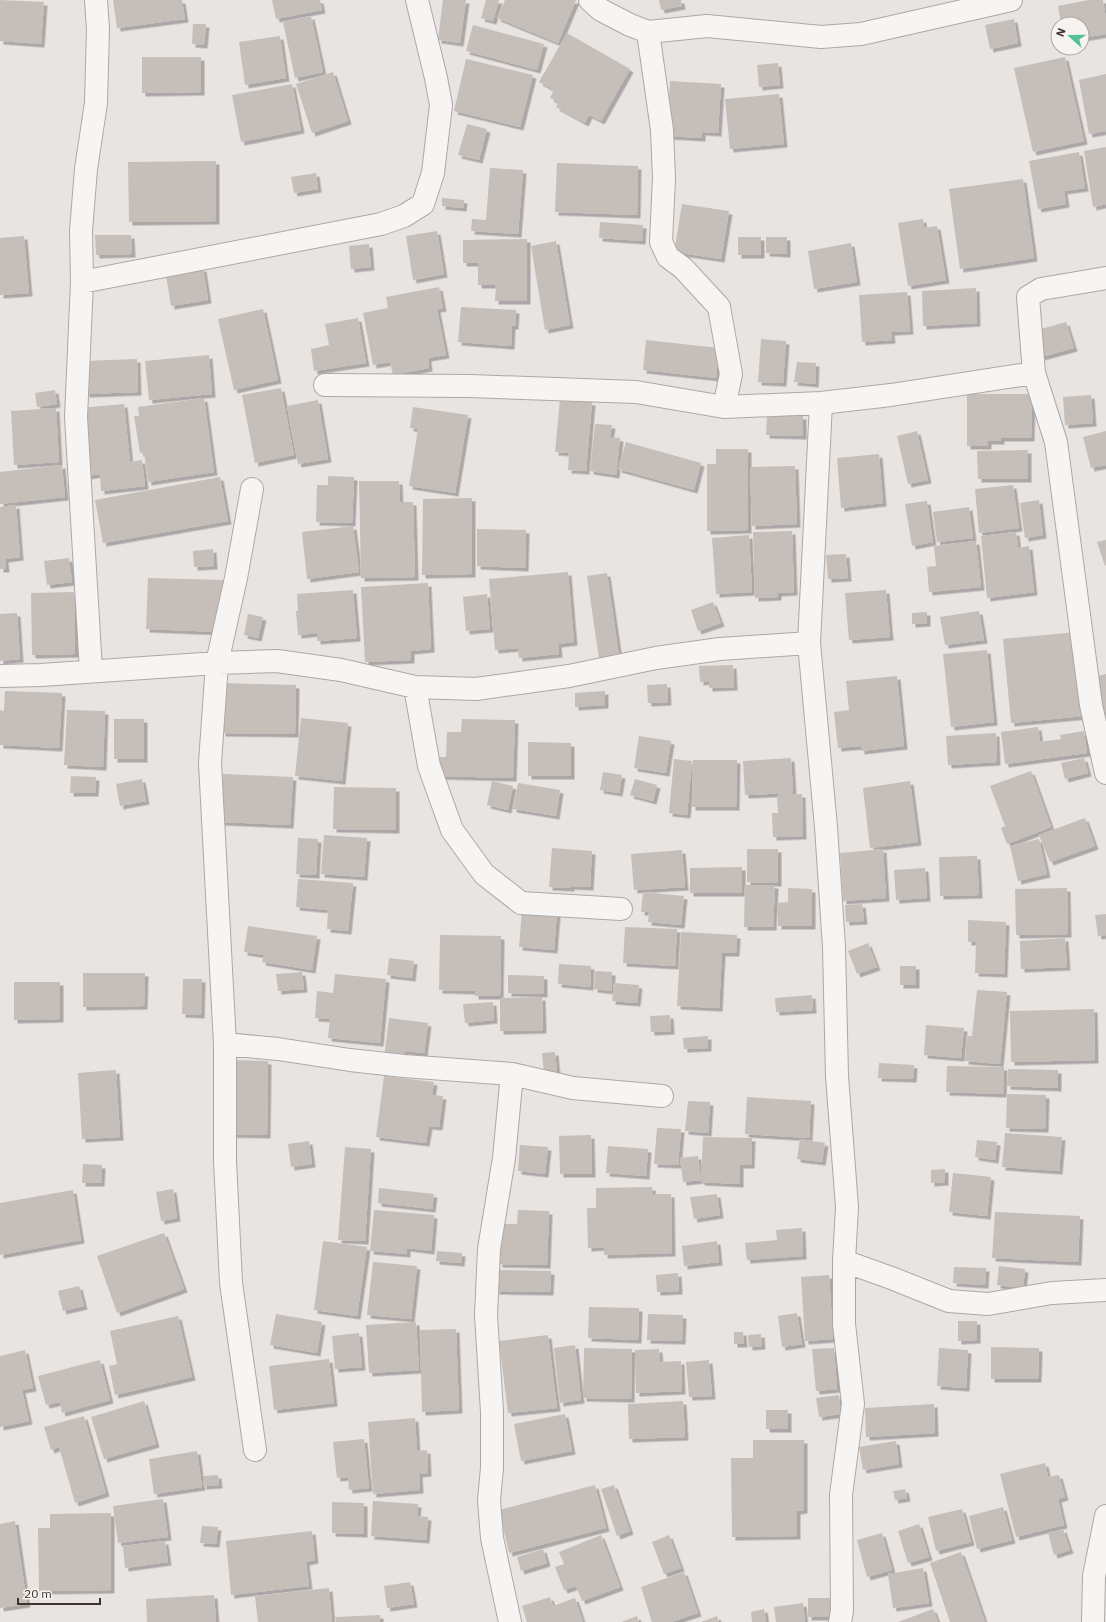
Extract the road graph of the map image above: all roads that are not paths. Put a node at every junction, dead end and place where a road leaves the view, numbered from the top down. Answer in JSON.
{"nodes":[{"id":1,"x":96,"y":0,"type":"edge"},
{"id":2,"x":417,"y":0,"type":"edge"},
{"id":3,"x":590,"y":0,"type":"edge"},
{"id":4,"x":1011,"y":0,"type":"edge"},
{"id":5,"x":648,"y":32,"type":"junction"},
{"id":6,"x":1106,"y":278,"type":"edge"},
{"id":7,"x":82,"y":282,"type":"junction"},
{"id":8,"x":1034,"y":373,"type":"junction"},
{"id":9,"x":325,"y":386,"type":"dead end"},
{"id":10,"x":820,"y":403,"type":"junction"},
{"id":11,"x":724,"y":407,"type":"junction"},
{"id":12,"x":252,"y":489,"type":"dead end"},
{"id":13,"x":809,"y":643,"type":"junction"},
{"id":14,"x":217,"y":663,"type":"junction"},
{"id":15,"x":90,"y":671,"type":"junction"},
{"id":16,"x":0,"y":676,"type":"edge"},
{"id":17,"x":415,"y":687,"type":"junction"},
{"id":18,"x":1106,"y":773,"type":"edge"},
{"id":19,"x":622,"y":909,"type":"dead end"},
{"id":20,"x":225,"y":1044,"type":"junction"},
{"id":21,"x":512,"y":1074,"type":"junction"},
{"id":22,"x":662,"y":1096,"type":"dead end"},
{"id":23,"x":844,"y":1262,"type":"junction"},
{"id":24,"x":1106,"y":1290,"type":"edge"},
{"id":25,"x":255,"y":1450,"type":"dead end"},
{"id":26,"x":1106,"y":1516,"type":"edge"},
{"id":27,"x":510,"y":1622,"type":"edge"},
{"id":28,"x":840,"y":1622,"type":"edge"},
{"id":29,"x":1093,"y":1622,"type":"edge"}],
"edges":[{"from":1,"to":7,"type":"street"},
{"from":2,"to":7,"type":"street"},
{"from":3,"to":5,"type":"street"},
{"from":4,"to":5,"type":"street"},
{"from":5,"to":11,"type":"street"},
{"from":6,"to":8,"type":"street"},
{"from":7,"to":15,"type":"street"},
{"from":8,"to":10,"type":"street"},
{"from":8,"to":18,"type":"street"},
{"from":9,"to":11,"type":"street"},
{"from":10,"to":11,"type":"street"},
{"from":10,"to":13,"type":"street"},
{"from":12,"to":14,"type":"street"},
{"from":13,"to":17,"type":"street"},
{"from":13,"to":23,"type":"street"},
{"from":14,"to":15,"type":"street"},
{"from":14,"to":17,"type":"street"},
{"from":14,"to":20,"type":"street"},
{"from":15,"to":16,"type":"street"},
{"from":17,"to":19,"type":"street"},
{"from":20,"to":21,"type":"street"},
{"from":20,"to":25,"type":"street"},
{"from":21,"to":22,"type":"street"},
{"from":21,"to":27,"type":"street"},
{"from":23,"to":24,"type":"street"},
{"from":23,"to":28,"type":"street"},
{"from":26,"to":29,"type":"street"}]}
